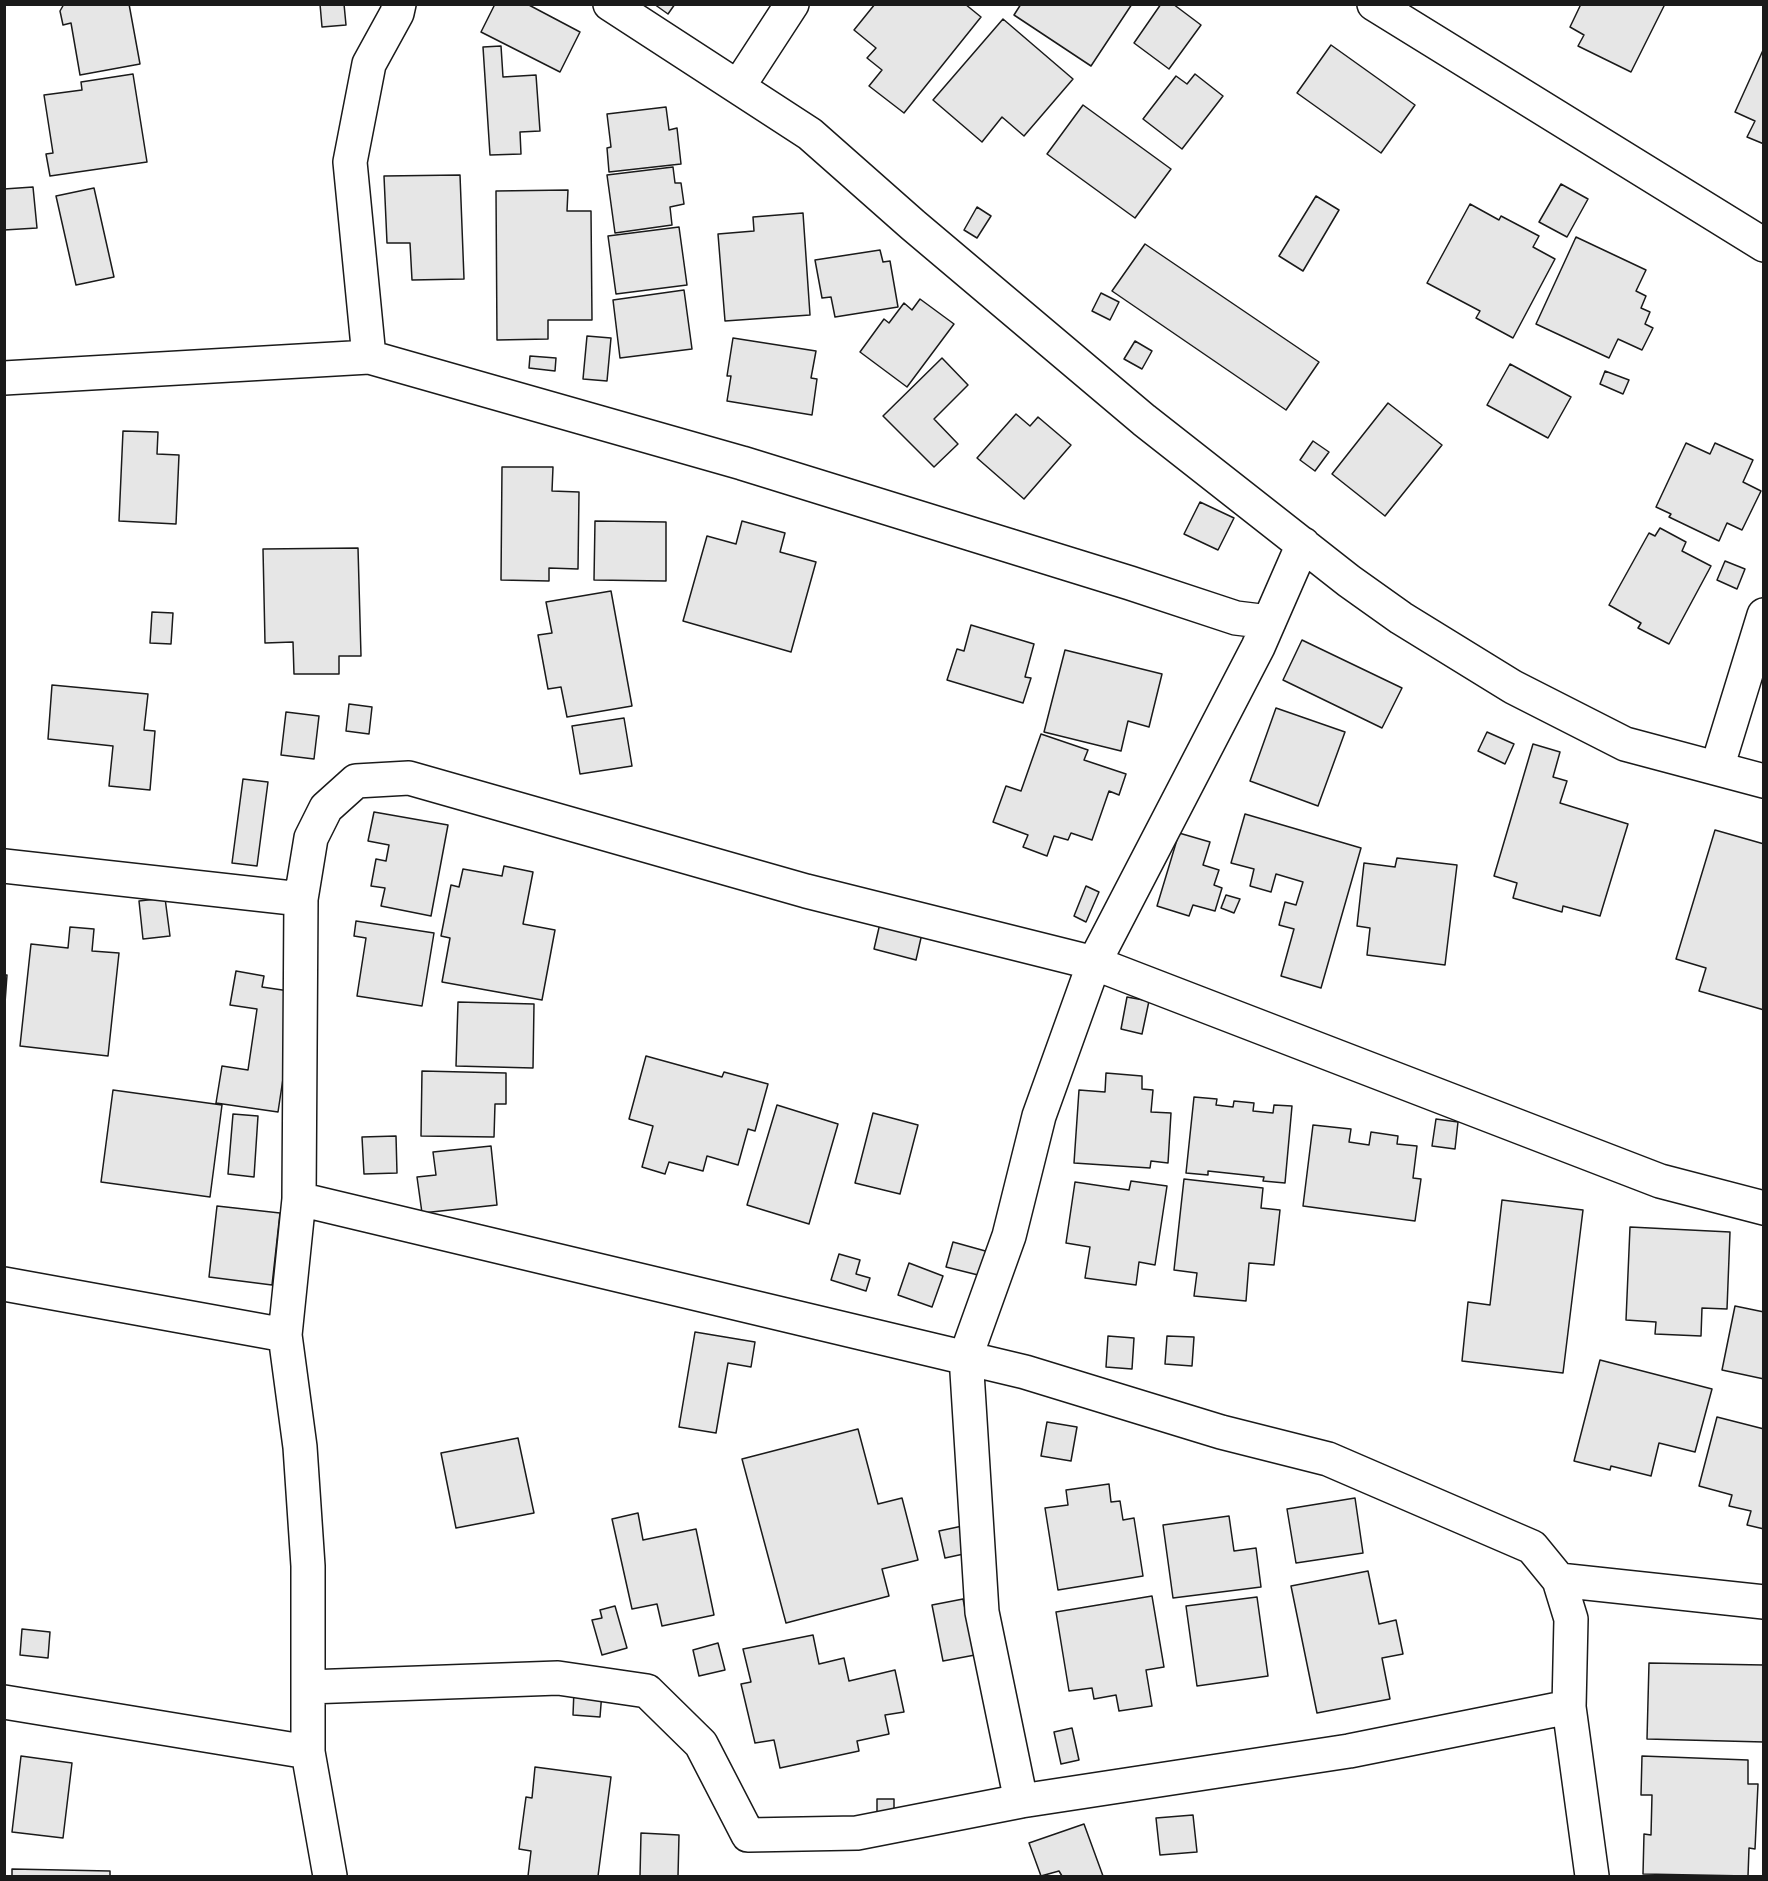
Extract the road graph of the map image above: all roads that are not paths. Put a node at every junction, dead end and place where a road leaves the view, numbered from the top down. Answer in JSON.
{"nodes":[{"id":1,"x":399,"y":4,"type":"edge"},
{"id":2,"x":610,"y":4,"type":"edge"},
{"id":3,"x":792,"y":4,"type":"edge"},
{"id":4,"x":1374,"y":4,"type":"edge"},
{"id":5,"x":738,"y":87,"type":"junction"},
{"id":6,"x":1764,"y":245,"type":"edge"},
{"id":7,"x":369,"y":357,"type":"junction"},
{"id":8,"x":4,"y":378,"type":"edge"},
{"id":9,"x":1303,"y":544,"type":"junction"},
{"id":10,"x":1764,"y":615,"type":"edge"},
{"id":11,"x":1269,"y":622,"type":"junction"},
{"id":12,"x":1717,"y":768,"type":"junction"},
{"id":13,"x":1764,"y":781,"type":"edge"},
{"id":14,"x":4,"y":866,"type":"edge"},
{"id":15,"x":301,"y":899,"type":"junction"},
{"id":16,"x":1094,"y":963,"type":"junction"},
{"id":17,"x":299,"y":1199,"type":"junction"},
{"id":18,"x":1764,"y":1208,"type":"edge"},
{"id":19,"x":4,"y":1284,"type":"edge"},
{"id":20,"x":285,"y":1335,"type":"junction"},
{"id":21,"x":966,"y":1356,"type":"junction"},
{"id":22,"x":1559,"y":1580,"type":"junction"},
{"id":23,"x":1764,"y":1602,"type":"edge"},
{"id":24,"x":308,"y":1687,"type":"junction"},
{"id":25,"x":4,"y":1702,"type":"edge"},
{"id":26,"x":1569,"y":1707,"type":"junction"},
{"id":27,"x":308,"y":1752,"type":"junction"},
{"id":28,"x":1021,"y":1802,"type":"junction"},
{"id":29,"x":330,"y":1876,"type":"edge"},
{"id":30,"x":1592,"y":1876,"type":"edge"}],
"edges":[{"from":1,"to":7,"type":"street"},
{"from":2,"to":5,"type":"street"},
{"from":3,"to":5,"type":"street"},
{"from":4,"to":6,"type":"street"},
{"from":5,"to":9,"type":"street"},
{"from":7,"to":8,"type":"street"},
{"from":7,"to":11,"type":"street"},
{"from":9,"to":11,"type":"street"},
{"from":9,"to":12,"type":"street"},
{"from":10,"to":12,"type":"street"},
{"from":11,"to":16,"type":"street"},
{"from":12,"to":13,"type":"street"},
{"from":14,"to":15,"type":"street"},
{"from":15,"to":16,"type":"street"},
{"from":15,"to":17,"type":"street"},
{"from":16,"to":18,"type":"street"},
{"from":16,"to":21,"type":"street"},
{"from":17,"to":20,"type":"street"},
{"from":17,"to":21,"type":"street"},
{"from":19,"to":20,"type":"street"},
{"from":20,"to":24,"type":"street"},
{"from":21,"to":22,"type":"street"},
{"from":21,"to":28,"type":"street"},
{"from":22,"to":23,"type":"street"},
{"from":22,"to":26,"type":"street"},
{"from":24,"to":27,"type":"street"},
{"from":24,"to":28,"type":"street"},
{"from":25,"to":27,"type":"street"},
{"from":26,"to":28,"type":"street"},
{"from":26,"to":30,"type":"street"},
{"from":27,"to":29,"type":"street"}]}
